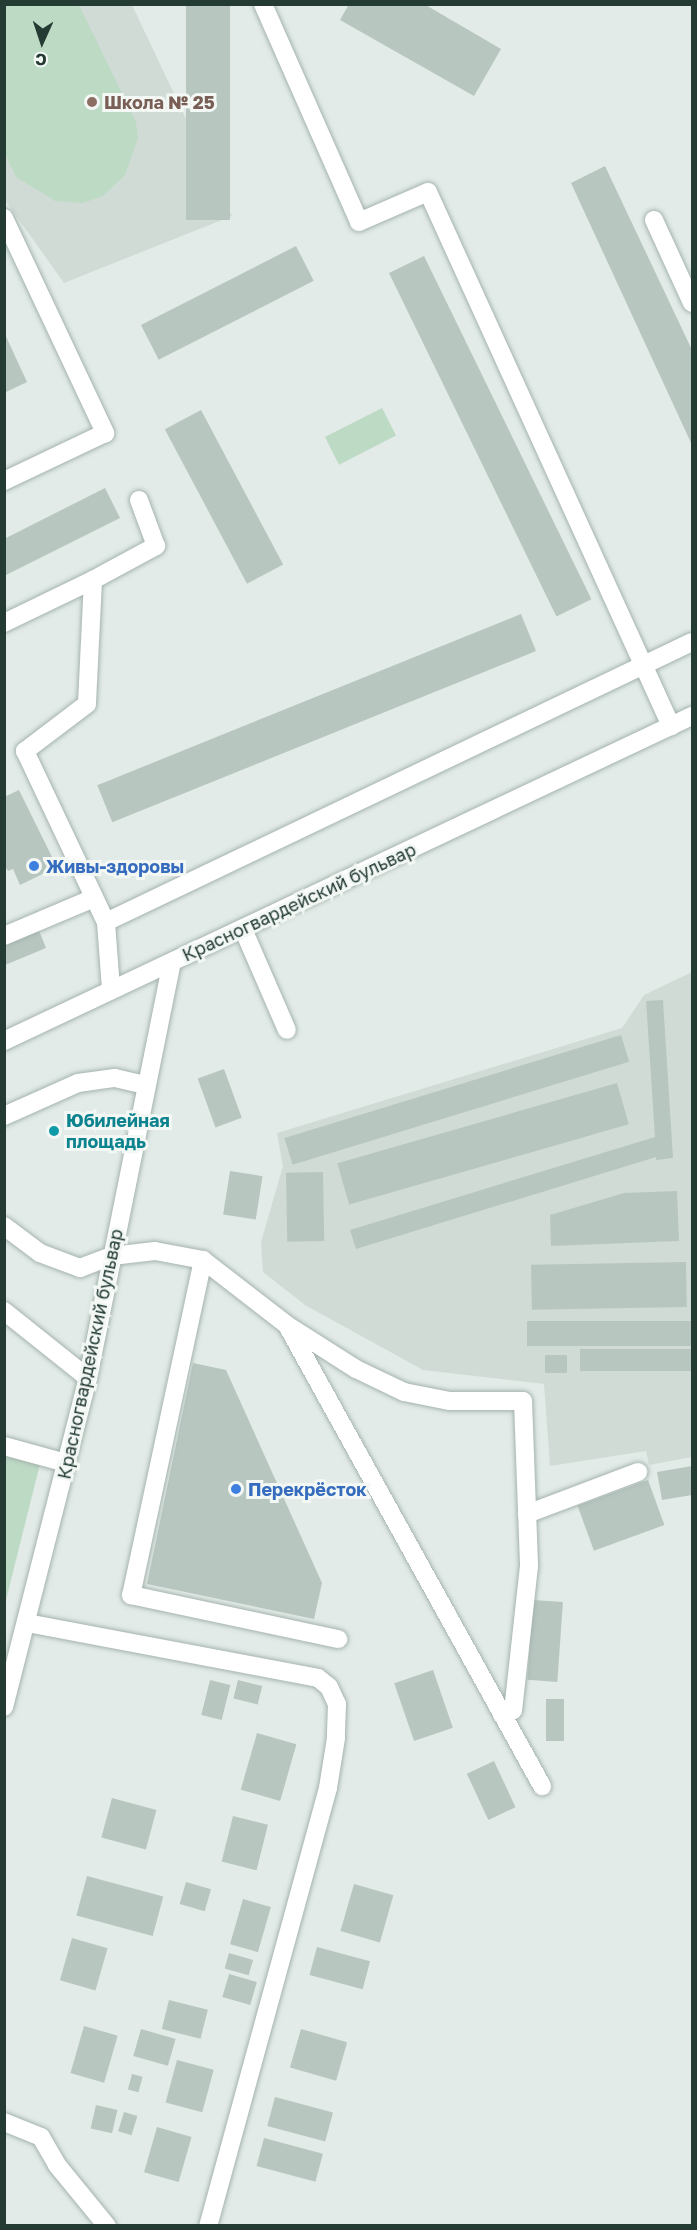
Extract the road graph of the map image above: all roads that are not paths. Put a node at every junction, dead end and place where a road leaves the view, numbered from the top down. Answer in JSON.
{"nodes":[{"id":1,"x":263,"y":4,"type":"edge"},
{"id":2,"x":4,"y":218,"type":"edge"},
{"id":3,"x":654,"y":220,"type":"dead end"},
{"id":4,"x":693,"y":303,"type":"edge"},
{"id":5,"x":4,"y":481,"type":"edge"},
{"id":6,"x":139,"y":500,"type":"dead end"},
{"id":7,"x":93,"y":580,"type":"junction"},
{"id":8,"x":4,"y":623,"type":"edge"},
{"id":9,"x":693,"y":642,"type":"edge"},
{"id":10,"x":643,"y":666,"type":"junction"},
{"id":11,"x":693,"y":716,"type":"edge"},
{"id":12,"x":670,"y":726,"type":"junction"},
{"id":13,"x":94,"y":897,"type":"junction"},
{"id":14,"x":106,"y":922,"type":"junction"},
{"id":15,"x":243,"y":929,"type":"junction"},
{"id":16,"x":4,"y":936,"type":"edge"},
{"id":17,"x":172,"y":962,"type":"junction"},
{"id":18,"x":111,"y":989,"type":"junction"},
{"id":19,"x":288,"y":1030,"type":"dead end"},
{"id":20,"x":4,"y":1041,"type":"edge"},
{"id":21,"x":146,"y":1085,"type":"junction"},
{"id":22,"x":4,"y":1116,"type":"edge"},
{"id":23,"x":4,"y":1226,"type":"edge"},
{"id":24,"x":112,"y":1256,"type":"junction"},
{"id":25,"x":203,"y":1260,"type":"junction"},
{"id":26,"x":4,"y":1311,"type":"edge"},
{"id":27,"x":287,"y":1325,"type":"junction"},
{"id":28,"x":88,"y":1377,"type":"junction"},
{"id":29,"x":4,"y":1446,"type":"edge"},
{"id":30,"x":66,"y":1463,"type":"junction"},
{"id":31,"x":638,"y":1472,"type":"dead end"},
{"id":32,"x":527,"y":1514,"type":"junction"},
{"id":33,"x":27,"y":1623,"type":"junction"},
{"id":34,"x":338,"y":1639,"type":"dead end"},
{"id":35,"x":4,"y":1707,"type":"edge"},
{"id":36,"x":502,"y":1714,"type":"junction"},
{"id":37,"x":542,"y":1786,"type":"dead end"},
{"id":38,"x":4,"y":2122,"type":"edge"},
{"id":39,"x":106,"y":2226,"type":"edge"},
{"id":40,"x":208,"y":2226,"type":"edge"}],
"edges":[{"from":1,"to":10,"type":"street"},
{"from":2,"to":5,"type":"street"},
{"from":3,"to":4,"type":"street"},
{"from":6,"to":7,"type":"street"},
{"from":7,"to":8,"type":"street"},
{"from":7,"to":13,"type":"street"},
{"from":9,"to":10,"type":"street"},
{"from":10,"to":12,"type":"street"},
{"from":10,"to":14,"type":"street"},
{"from":11,"to":12,"type":"street","name":"Красногвардейский бульвар"},
{"from":12,"to":15,"type":"street","name":"Красногвардейский бульвар"},
{"from":13,"to":14,"type":"street"},
{"from":13,"to":16,"type":"street"},
{"from":14,"to":18,"type":"street"},
{"from":15,"to":17,"type":"street","name":"Красногвардейский бульвар"},
{"from":15,"to":19,"type":"street"},
{"from":17,"to":18,"type":"street"},
{"from":17,"to":21,"type":"street","name":"Красногвардейский бульвар"},
{"from":18,"to":20,"type":"street"},
{"from":21,"to":22,"type":"street"},
{"from":21,"to":24,"type":"street","name":"Красногвардейский бульвар"},
{"from":23,"to":24,"type":"street"},
{"from":24,"to":25,"type":"street"},
{"from":24,"to":28,"type":"street","name":"Красногвардейский бульвар"},
{"from":25,"to":27,"type":"street"},
{"from":25,"to":34,"type":"street"},
{"from":26,"to":28,"type":"street"},
{"from":27,"to":32,"type":"street"},
{"from":27,"to":36,"type":"street"},
{"from":28,"to":30,"type":"street","name":"Красногвардейский бульвар"},
{"from":29,"to":30,"type":"street"},
{"from":30,"to":33,"type":"street","name":"Красногвардейский бульвар"},
{"from":31,"to":32,"type":"street"},
{"from":32,"to":36,"type":"street"},
{"from":33,"to":35,"type":"street","name":"Красногвардейский бульвар"},
{"from":33,"to":40,"type":"street"},
{"from":36,"to":37,"type":"street"},
{"from":38,"to":39,"type":"street"}]}
